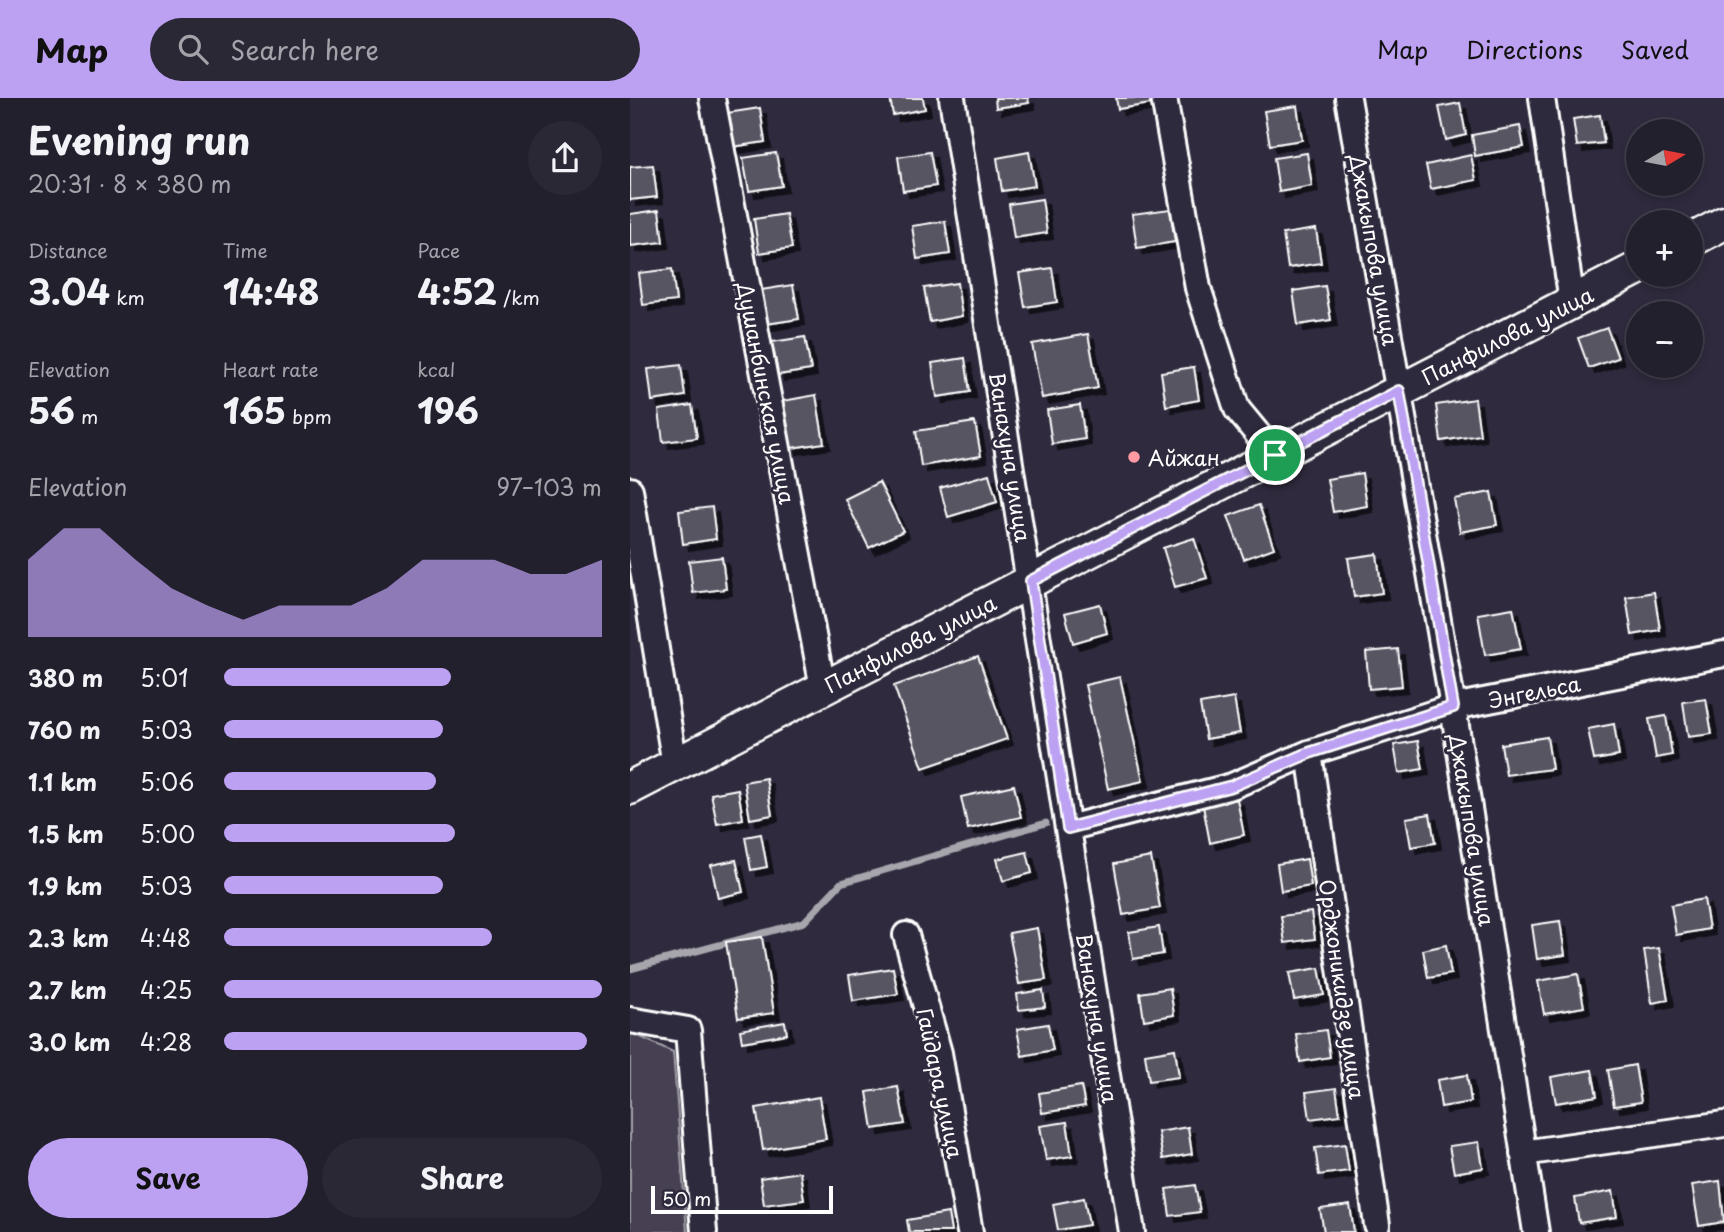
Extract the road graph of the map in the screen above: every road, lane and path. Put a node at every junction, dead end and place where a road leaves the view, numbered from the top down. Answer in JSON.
{"nodes":[{"id":1,"x":712,"y":98,"type":"edge"},
{"id":2,"x":952,"y":98,"type":"edge"},
{"id":3,"x":1164,"y":98,"type":"edge"},
{"id":4,"x":1348,"y":98,"type":"edge"},
{"id":5,"x":1542,"y":98,"type":"edge"},
{"id":6,"x":1724,"y":223,"type":"edge"},
{"id":7,"x":1703,"y":234,"type":"edge"},
{"id":8,"x":1626,"y":274,"type":"edge"},
{"id":9,"x":1572,"y":302,"type":"junction"},
{"id":10,"x":1399,"y":391,"type":"junction"},
{"id":11,"x":1275,"y":455,"type":"junction"},
{"id":12,"x":630,"y":491,"type":"edge"},
{"id":13,"x":1031,"y":581,"type":"junction"},
{"id":14,"x":1724,"y":654,"type":"edge"},
{"id":15,"x":823,"y":688,"type":"junction"},
{"id":16,"x":1453,"y":707,"type":"junction"},
{"id":17,"x":1309,"y":753,"type":"junction"},
{"id":18,"x":675,"y":765,"type":"junction"},
{"id":19,"x":630,"y":788,"type":"edge"},
{"id":20,"x":1068,"y":828,"type":"junction"},
{"id":21,"x":906,"y":935,"type":"dead end"},
{"id":22,"x":630,"y":1020,"type":"edge"},
{"id":23,"x":1724,"y":1124,"type":"edge"},
{"id":24,"x":1523,"y":1153,"type":"junction"},
{"id":25,"x":1377,"y":1225,"type":"dead end"},
{"id":26,"x":704,"y":1232,"type":"edge"},
{"id":27,"x":970,"y":1232,"type":"edge"},
{"id":28,"x":1132,"y":1232,"type":"edge"},
{"id":29,"x":1536,"y":1232,"type":"edge"}],
"edges":[{"from":1,"to":15,"type":"street","name":"Душанбинская улица"},
{"from":2,"to":13,"type":"street","name":"Ванахуна улица"},
{"from":3,"to":11,"type":"street"},
{"from":4,"to":10,"type":"street","name":"Джакыпова улица"},
{"from":5,"to":9,"type":"street"},
{"from":6,"to":7,"type":"street"},
{"from":8,"to":9,"type":"street","name":"Панфилова улица"},
{"from":9,"to":10,"type":"street","name":"Панфилова улица"},
{"from":10,"to":11,"type":"street","name":"Панфилова улица"},
{"from":10,"to":16,"type":"street","name":"Джакыпова улица"},
{"from":11,"to":13,"type":"street","name":"Панфилова улица"},
{"from":12,"to":18,"type":"street"},
{"from":13,"to":15,"type":"street","name":"Панфилова улица"},
{"from":13,"to":20,"type":"street","name":"Ванахуна улица"},
{"from":14,"to":16,"type":"street","name":"Энгельса"},
{"from":15,"to":18,"type":"street","name":"Панфилова улица"},
{"from":16,"to":17,"type":"street","name":"Энгельса"},
{"from":16,"to":24,"type":"street","name":"Джакыпова улица"},
{"from":17,"to":20,"type":"street","name":"Энгельса"},
{"from":17,"to":25,"type":"street","name":"Орджоникидзе улица"},
{"from":18,"to":19,"type":"street","name":"Панфилова улица"},
{"from":20,"to":28,"type":"street","name":"Ванахуна улица"},
{"from":21,"to":27,"type":"street","name":"Гайдара улица"},
{"from":22,"to":26,"type":"street"},
{"from":23,"to":24,"type":"street"},
{"from":24,"to":29,"type":"street","name":"Джакыпова улица"}]}
